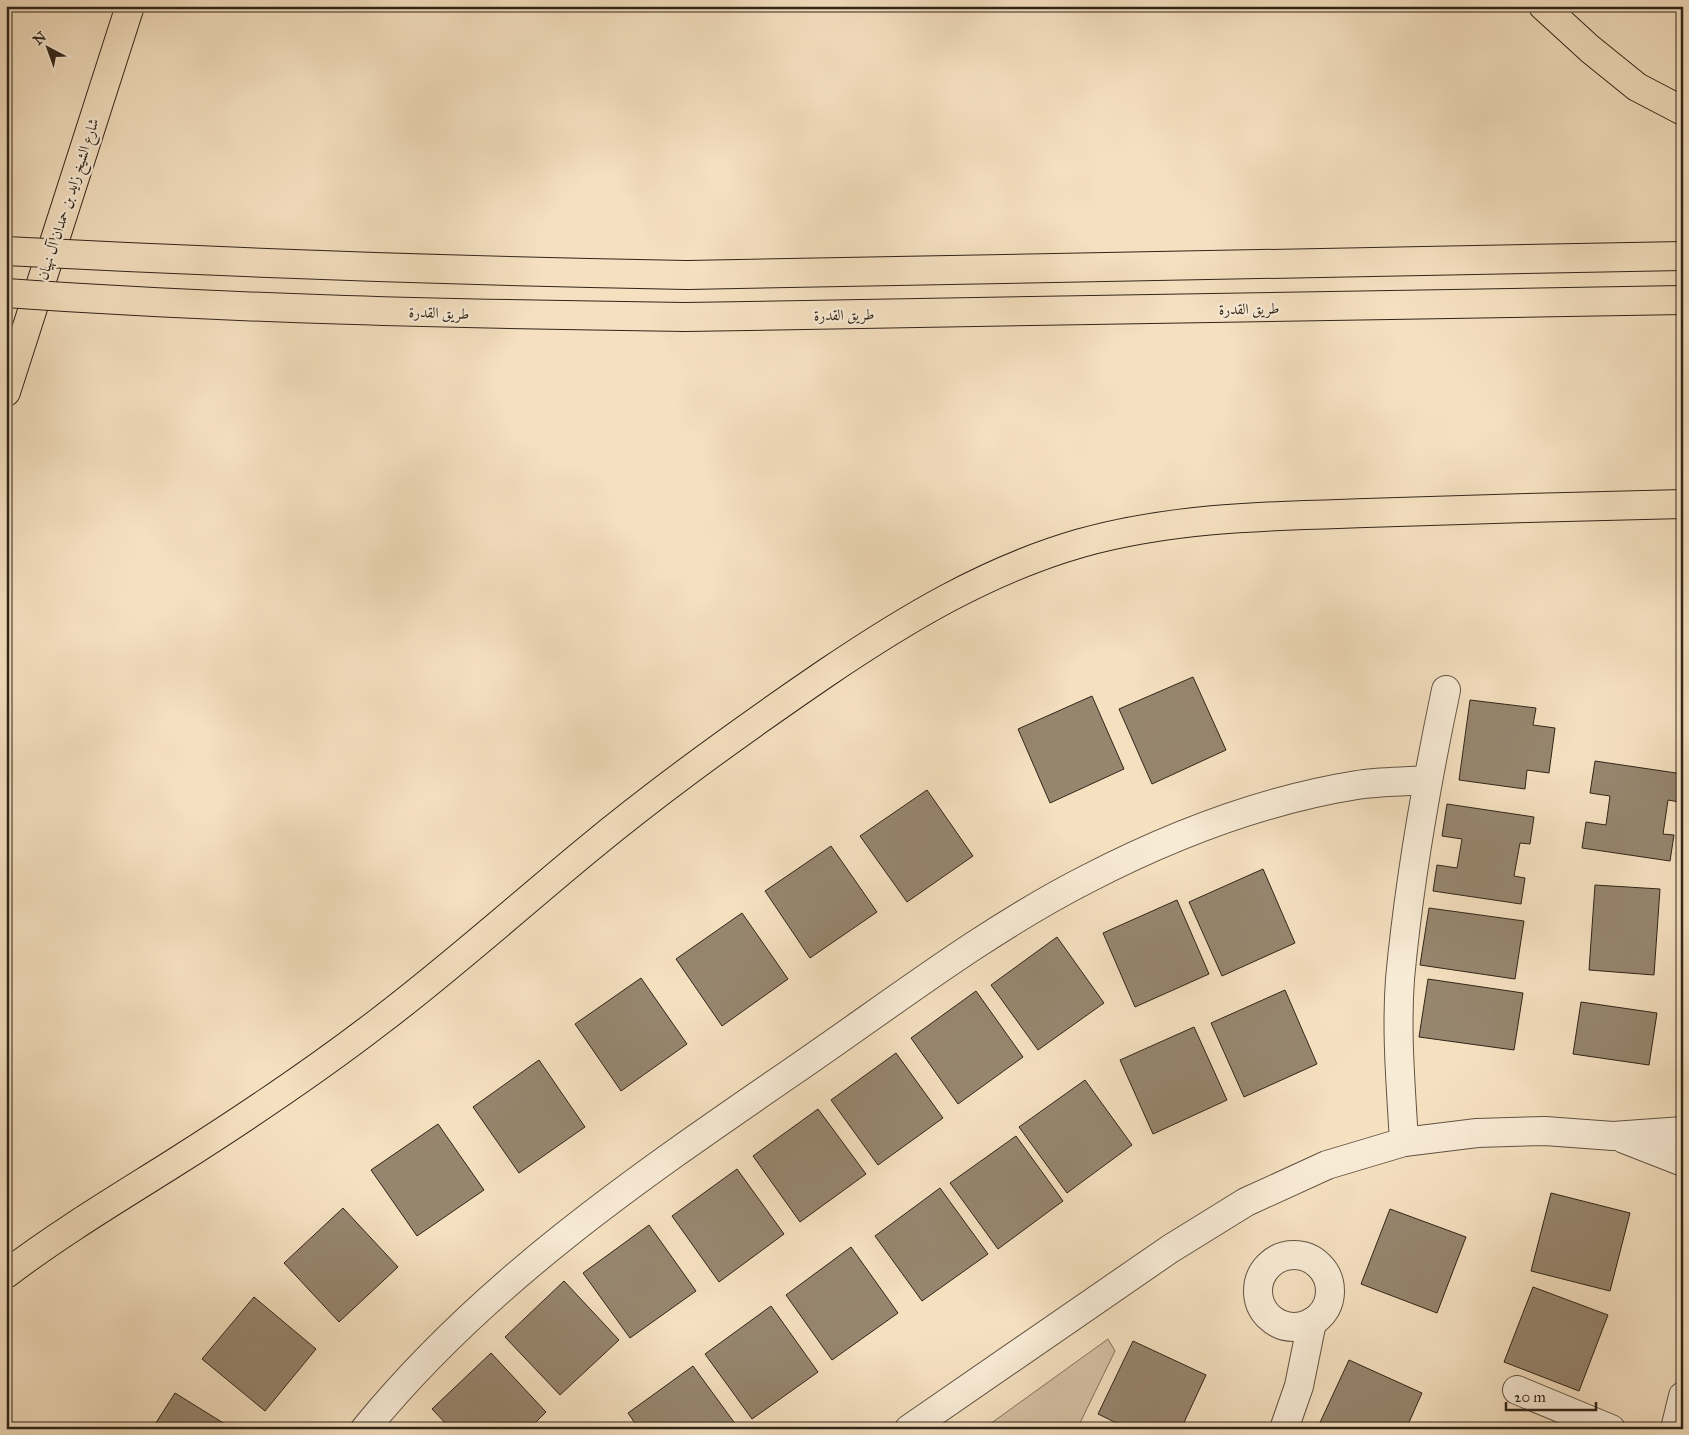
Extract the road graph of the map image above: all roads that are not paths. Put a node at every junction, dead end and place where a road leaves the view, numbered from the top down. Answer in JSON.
{"nodes":[{"id":1,"x":130,"y":6,"type":"edge"},
{"id":2,"x":1543,"y":6,"type":"edge"},
{"id":3,"x":1683,"y":111,"type":"edge"},
{"id":4,"x":6,"y":251,"type":"edge"},
{"id":5,"x":1683,"y":256,"type":"edge"},
{"id":6,"x":6,"y":293,"type":"edge"},
{"id":7,"x":1683,"y":300,"type":"edge"},
{"id":8,"x":6,"y":392,"type":"edge"},
{"id":9,"x":1683,"y":504,"type":"edge"},
{"id":10,"x":1446,"y":690,"type":"dead end"},
{"id":11,"x":1427,"y":780,"type":"junction"},
{"id":12,"x":1683,"y":1131,"type":"edge"},
{"id":13,"x":1613,"y":1136,"type":"junction"},
{"id":14,"x":1404,"y":1142,"type":"junction"},
{"id":15,"x":1683,"y":1162,"type":"edge"},
{"id":16,"x":6,"y":1274,"type":"edge"},
{"id":17,"x":1312,"y":1322,"type":"dead end"},
{"id":18,"x":1517,"y":1390,"type":"dead end"},
{"id":19,"x":1683,"y":1396,"type":"edge"},
{"id":20,"x":365,"y":1429,"type":"edge"},
{"id":21,"x":909,"y":1429,"type":"edge"},
{"id":22,"x":1284,"y":1429,"type":"edge"},
{"id":23,"x":1611,"y":1429,"type":"edge"},
{"id":24,"x":1676,"y":1429,"type":"edge"}],
"edges":[{"from":1,"to":8,"type":"main road","name":"شارع الشيخ زايد بن حمدان آل نهيان"},
{"from":2,"to":3,"type":"main road"},
{"from":4,"to":5,"type":"main road","bridge":true},
{"from":6,"to":7,"type":"main road","name":"طريق القدرة","bridge":true},
{"from":9,"to":16,"type":"main road"},
{"from":10,"to":11,"type":"street"},
{"from":11,"to":14,"type":"street"},
{"from":11,"to":20,"type":"street"},
{"from":12,"to":13,"type":"street"},
{"from":13,"to":14,"type":"street"},
{"from":13,"to":15,"type":"street"},
{"from":14,"to":21,"type":"street"},
{"from":17,"to":22,"type":"street"},
{"from":18,"to":23,"type":"street"},
{"from":19,"to":24,"type":"street"}]}
